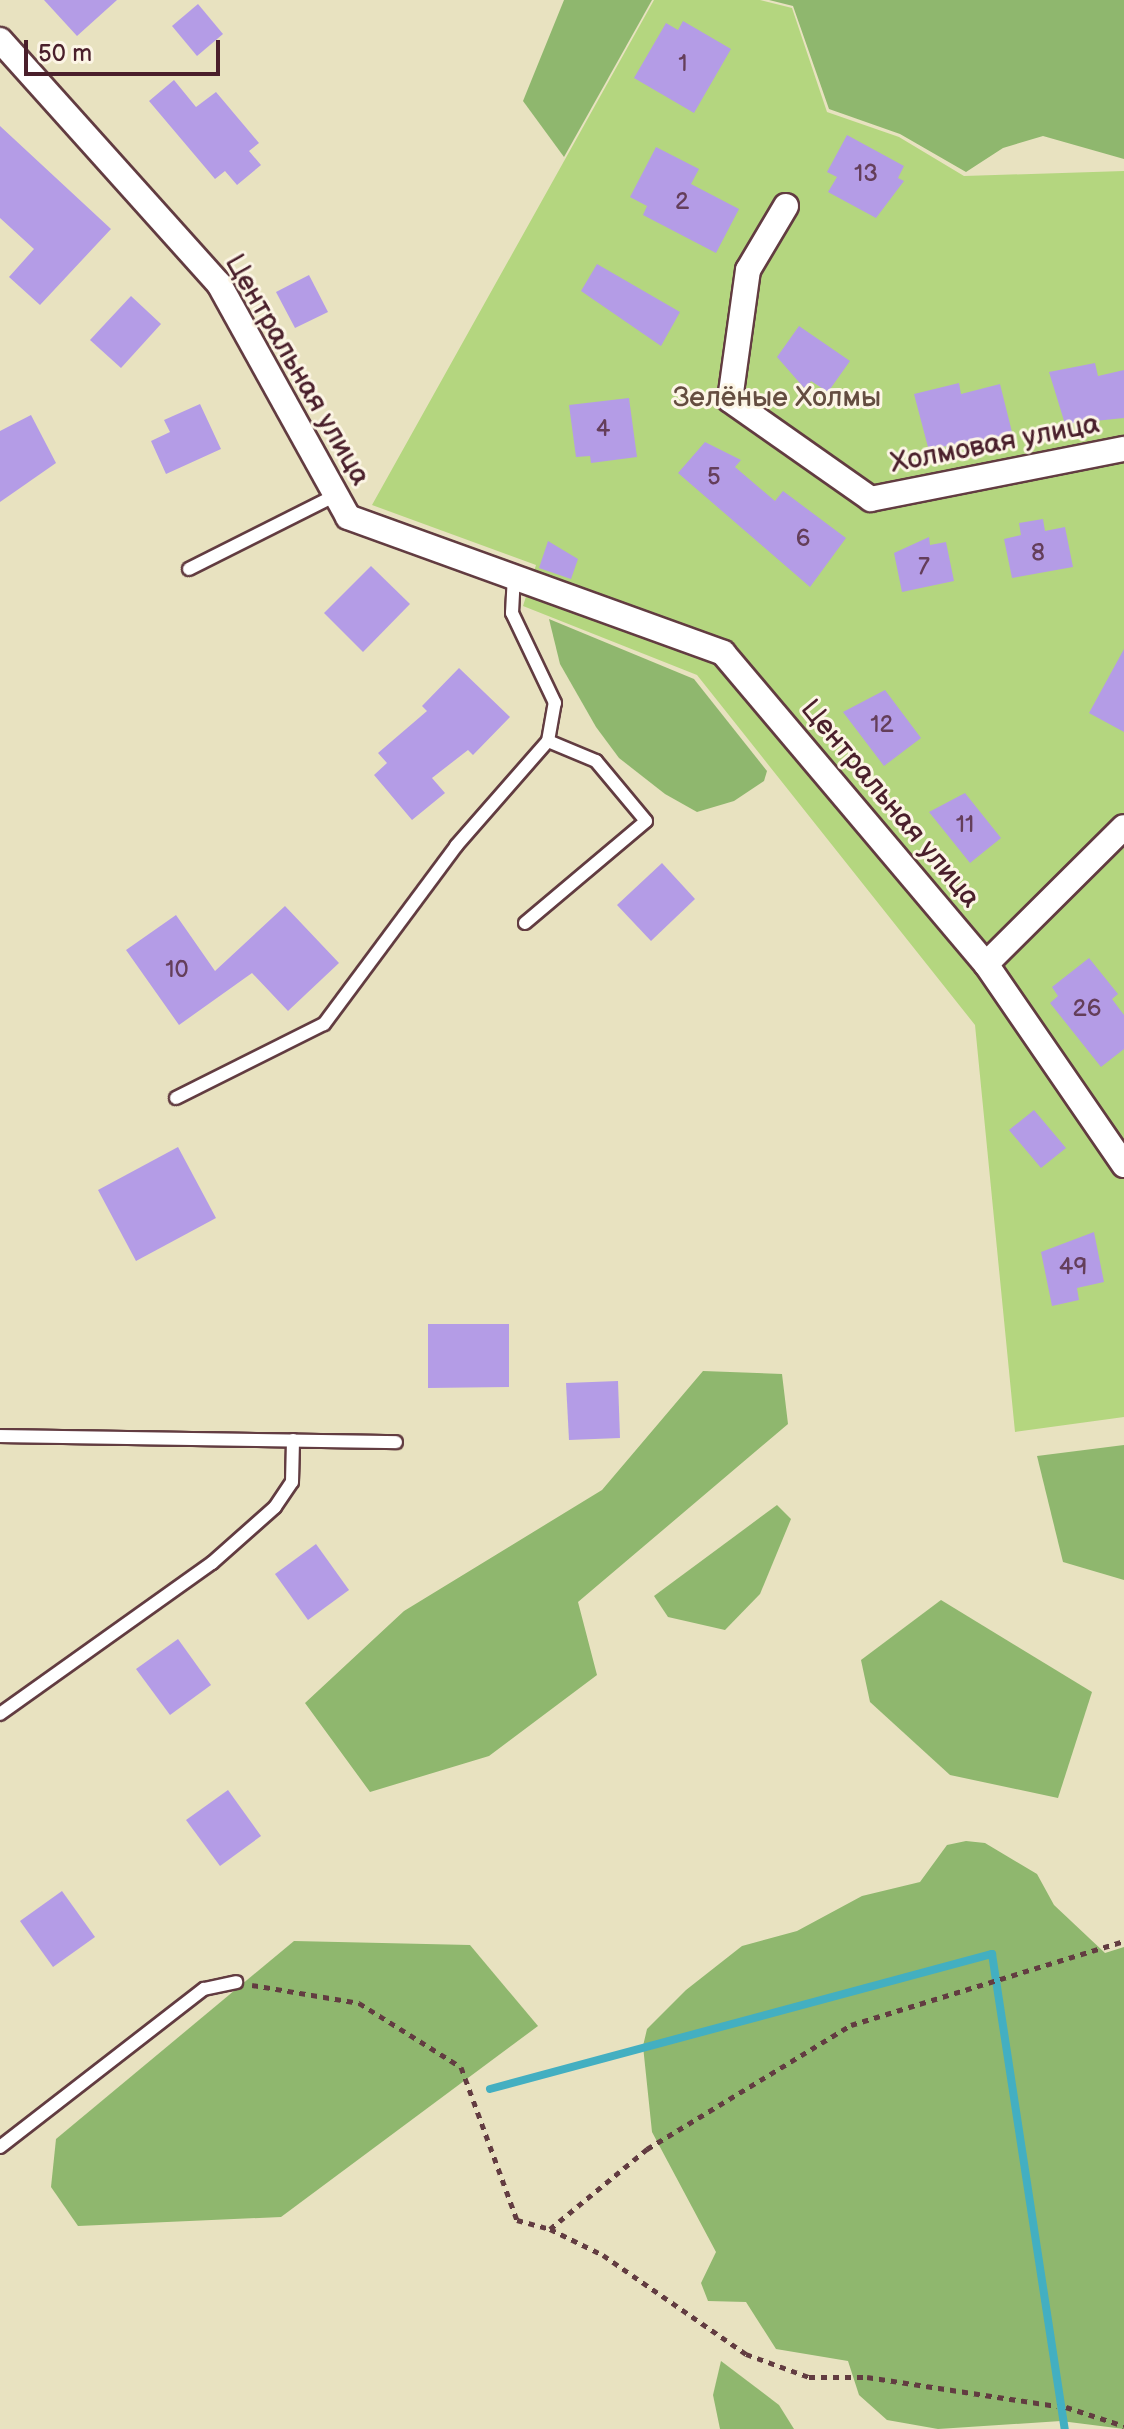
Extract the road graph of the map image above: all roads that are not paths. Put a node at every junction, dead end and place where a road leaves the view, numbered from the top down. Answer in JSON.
{"nodes":[{"id":1,"x":0,"y":40,"type":"edge"},
{"id":2,"x":786,"y":206,"type":"dead end"},
{"id":3,"x":1124,"y":449,"type":"edge"},
{"id":4,"x":336,"y":495,"type":"junction"},
{"id":5,"x":189,"y":569,"type":"dead end"},
{"id":6,"x":523,"y":580,"type":"junction"},
{"id":7,"x":548,"y":741,"type":"junction"},
{"id":8,"x":1124,"y":827,"type":"edge"},
{"id":9,"x":525,"y":923,"type":"dead end"},
{"id":10,"x":986,"y":964,"type":"junction"},
{"id":11,"x":176,"y":1098,"type":"dead end"},
{"id":12,"x":1124,"y":1165,"type":"edge"},
{"id":13,"x":0,"y":1436,"type":"edge"},
{"id":14,"x":293,"y":1440,"type":"junction"},
{"id":15,"x":396,"y":1442,"type":"dead end"},
{"id":16,"x":0,"y":1714,"type":"edge"},
{"id":17,"x":236,"y":1982,"type":"road end"},
{"id":18,"x":0,"y":2147,"type":"edge"}],
"edges":[{"from":1,"to":4,"type":"street","name":"Центральная улица"},
{"from":2,"to":3,"type":"street","name":"Холмовая улица"},
{"from":4,"to":5,"type":"lane"},
{"from":4,"to":6,"type":"street","name":"Центральная улица"},
{"from":6,"to":7,"type":"lane"},
{"from":6,"to":10,"type":"street","name":"Центральная улица"},
{"from":7,"to":9,"type":"lane"},
{"from":7,"to":11,"type":"lane"},
{"from":8,"to":10,"type":"street"},
{"from":10,"to":12,"type":"street","name":"Центральная улица"},
{"from":13,"to":14,"type":"lane"},
{"from":14,"to":15,"type":"lane"},
{"from":14,"to":16,"type":"lane"},
{"from":17,"to":18,"type":"lane"}]}
